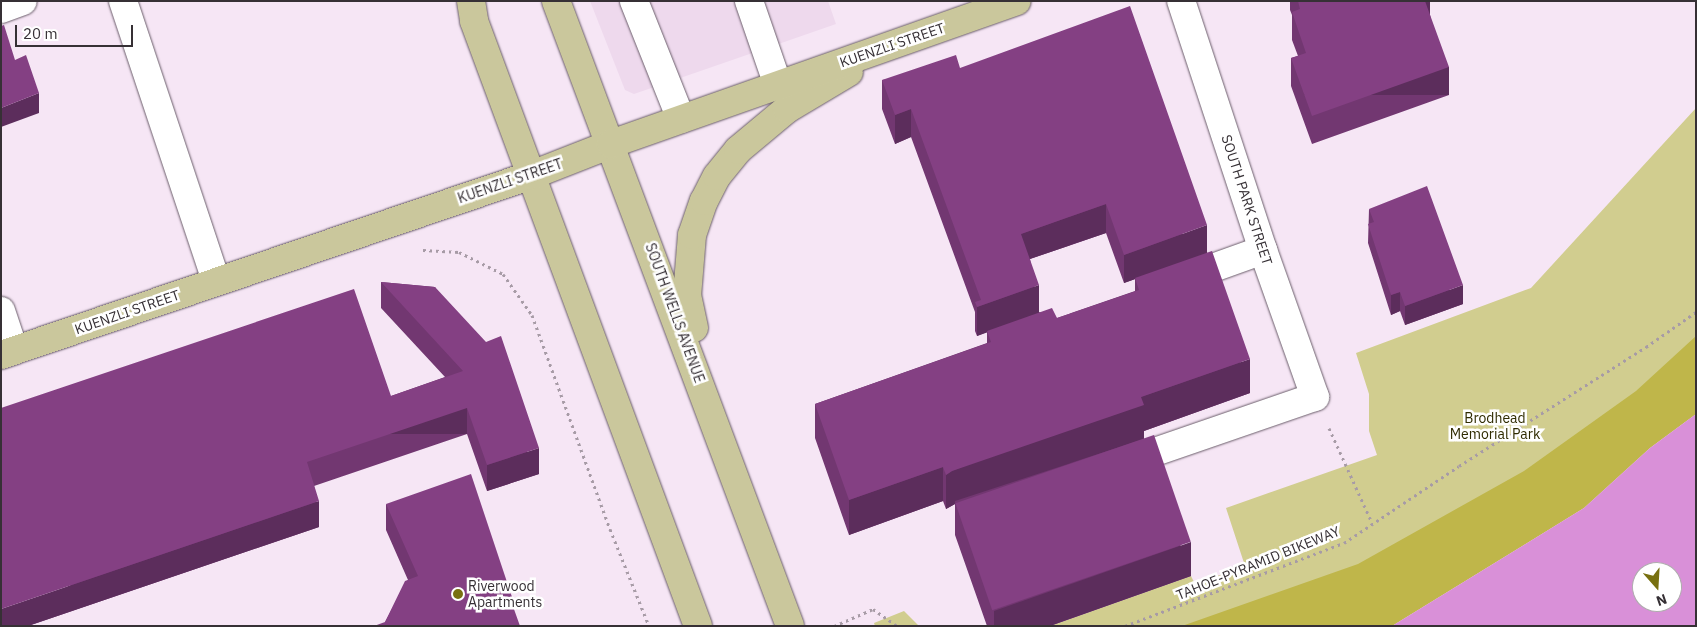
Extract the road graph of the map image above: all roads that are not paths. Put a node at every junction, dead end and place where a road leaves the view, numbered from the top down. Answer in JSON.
{"nodes":[{"id":1,"x":23,"y":1,"type":"edge"},
{"id":2,"x":123,"y":1,"type":"edge"},
{"id":3,"x":471,"y":1,"type":"edge"},
{"id":4,"x":556,"y":1,"type":"edge"},
{"id":5,"x":634,"y":1,"type":"edge"},
{"id":6,"x":749,"y":1,"type":"edge"},
{"id":7,"x":1017,"y":1,"type":"edge"},
{"id":8,"x":1181,"y":1,"type":"edge"},
{"id":9,"x":1,"y":9,"type":"edge"},
{"id":10,"x":894,"y":44,"type":"junction"},
{"id":11,"x":778,"y":84,"type":"junction"},
{"id":12,"x":681,"y":119,"type":"junction"},
{"id":13,"x":611,"y":144,"type":"junction"},
{"id":14,"x":532,"y":175,"type":"junction"},
{"id":15,"x":1263,"y":250,"type":"junction"},
{"id":16,"x":216,"y":281,"type":"junction"},
{"id":17,"x":1160,"y":287,"type":"edge"},
{"id":18,"x":1,"y":311,"type":"edge"},
{"id":19,"x":8,"y":352,"type":"edge"},
{"id":20,"x":710,"y":408,"type":"junction"},
{"id":21,"x":1098,"y":472,"type":"edge"},
{"id":22,"x":698,"y":626,"type":"edge"},
{"id":23,"x":790,"y":626,"type":"edge"}],
"edges":[{"from":1,"to":9,"type":"street"},
{"from":2,"to":16,"type":"street"},
{"from":3,"to":14,"type":"main road"},
{"from":4,"to":13,"type":"main road","name":"SOUTH WELLS AVENUE"},
{"from":5,"to":12,"type":"street"},
{"from":6,"to":11,"type":"street"},
{"from":7,"to":10,"type":"main road","name":"KUENZLI STREET"},
{"from":8,"to":15,"type":"street","name":"SOUTH PARK STREET"},
{"from":10,"to":11,"type":"main road","name":"KUENZLI STREET"},
{"from":10,"to":20,"type":"main road"},
{"from":11,"to":12,"type":"main road","name":"KUENZLI STREET"},
{"from":12,"to":13,"type":"main road","name":"KUENZLI STREET"},
{"from":13,"to":14,"type":"main road","name":"KUENZLI STREET"},
{"from":13,"to":20,"type":"main road","name":"SOUTH WELLS AVENUE"},
{"from":14,"to":16,"type":"main road","name":"KUENZLI STREET"},
{"from":14,"to":22,"type":"main road"},
{"from":15,"to":17,"type":"street"},
{"from":15,"to":21,"type":"street","name":"SOUTH PARK STREET"},
{"from":16,"to":19,"type":"main road","name":"KUENZLI STREET"},
{"from":18,"to":19,"type":"street"},
{"from":20,"to":23,"type":"main road","name":"SOUTH WELLS AVENUE"}]}
